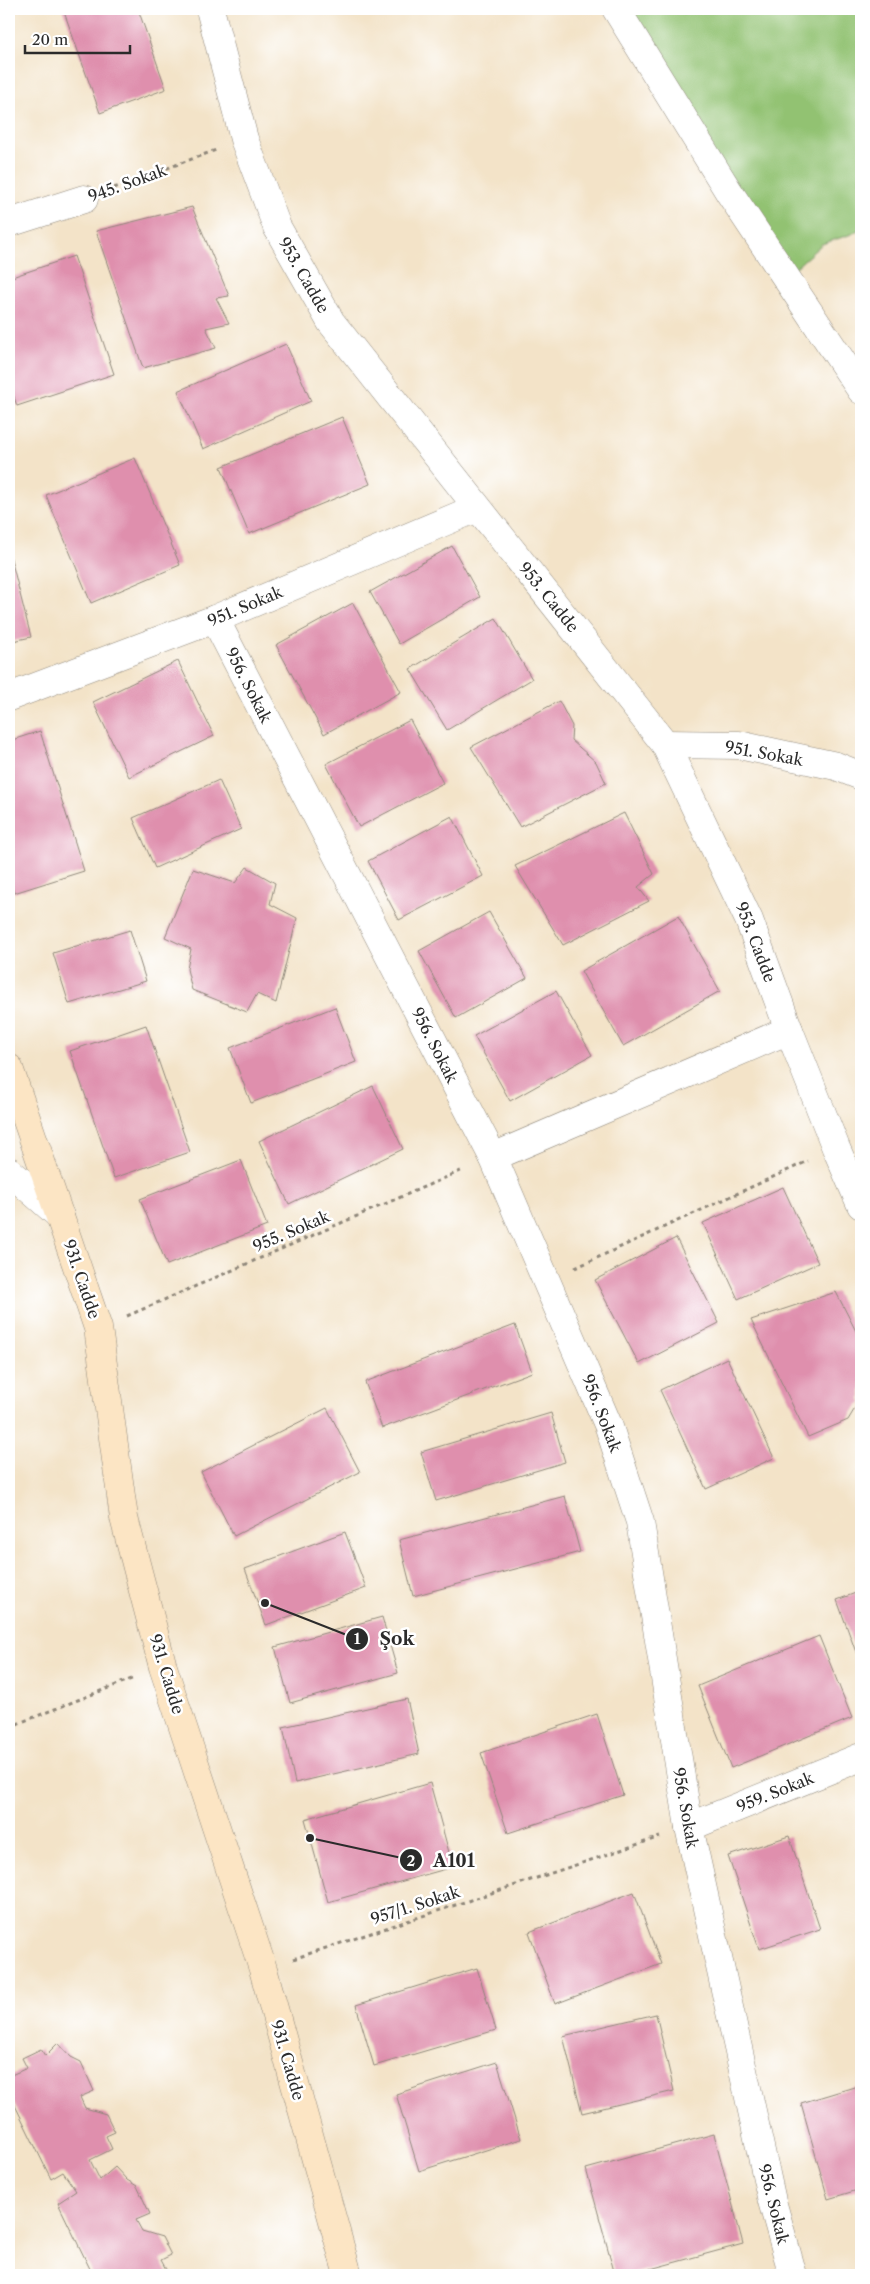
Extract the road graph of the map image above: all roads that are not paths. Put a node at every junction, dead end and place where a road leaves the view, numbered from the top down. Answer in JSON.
{"nodes":[{"id":1,"x":210,"y":9,"type":"edge"},
{"id":2,"x":616,"y":9,"type":"edge"},
{"id":3,"x":84,"y":199,"type":"road end"},
{"id":4,"x":9,"y":223,"type":"edge"},
{"id":5,"x":861,"y":390,"type":"edge"},
{"id":6,"x":477,"y":508,"type":"junction"},
{"id":7,"x":215,"y":619,"type":"junction"},
{"id":8,"x":9,"y":697,"type":"edge"},
{"id":9,"x":665,"y":744,"type":"junction"},
{"id":10,"x":861,"y":776,"type":"edge"},
{"id":11,"x":789,"y":1030,"type":"junction"},
{"id":12,"x":9,"y":1068,"type":"edge"},
{"id":13,"x":493,"y":1157,"type":"junction"},
{"id":14,"x":9,"y":1171,"type":"edge"},
{"id":15,"x":861,"y":1205,"type":"edge"},
{"id":16,"x":60,"y":1216,"type":"junction"},
{"id":17,"x":861,"y":1757,"type":"edge"},
{"id":18,"x":689,"y":1827,"type":"junction"},
{"id":19,"x":348,"y":2275,"type":"edge"},
{"id":20,"x":793,"y":2275,"type":"edge"}],
"edges":[{"from":1,"to":6,"type":"street","name":"953. Cadde"},
{"from":2,"to":5,"type":"street"},
{"from":3,"to":4,"type":"street","name":"945. Sokak"},
{"from":6,"to":7,"type":"street","name":"951. Sokak"},
{"from":6,"to":9,"type":"street","name":"953. Cadde"},
{"from":7,"to":8,"type":"street","name":"951. Sokak"},
{"from":7,"to":13,"type":"street","name":"956. Sokak"},
{"from":9,"to":10,"type":"street","name":"951. Sokak"},
{"from":9,"to":11,"type":"street","name":"953. Cadde"},
{"from":11,"to":13,"type":"street"},
{"from":11,"to":15,"type":"street","name":"953. Cadde"},
{"from":12,"to":16,"type":"main road","name":"931. Cadde"},
{"from":13,"to":18,"type":"street","name":"956. Sokak"},
{"from":14,"to":16,"type":"street"},
{"from":16,"to":19,"type":"main road","name":"931. Cadde"},
{"from":17,"to":18,"type":"street","name":"959. Sokak"},
{"from":18,"to":20,"type":"street","name":"956. Sokak"}]}
